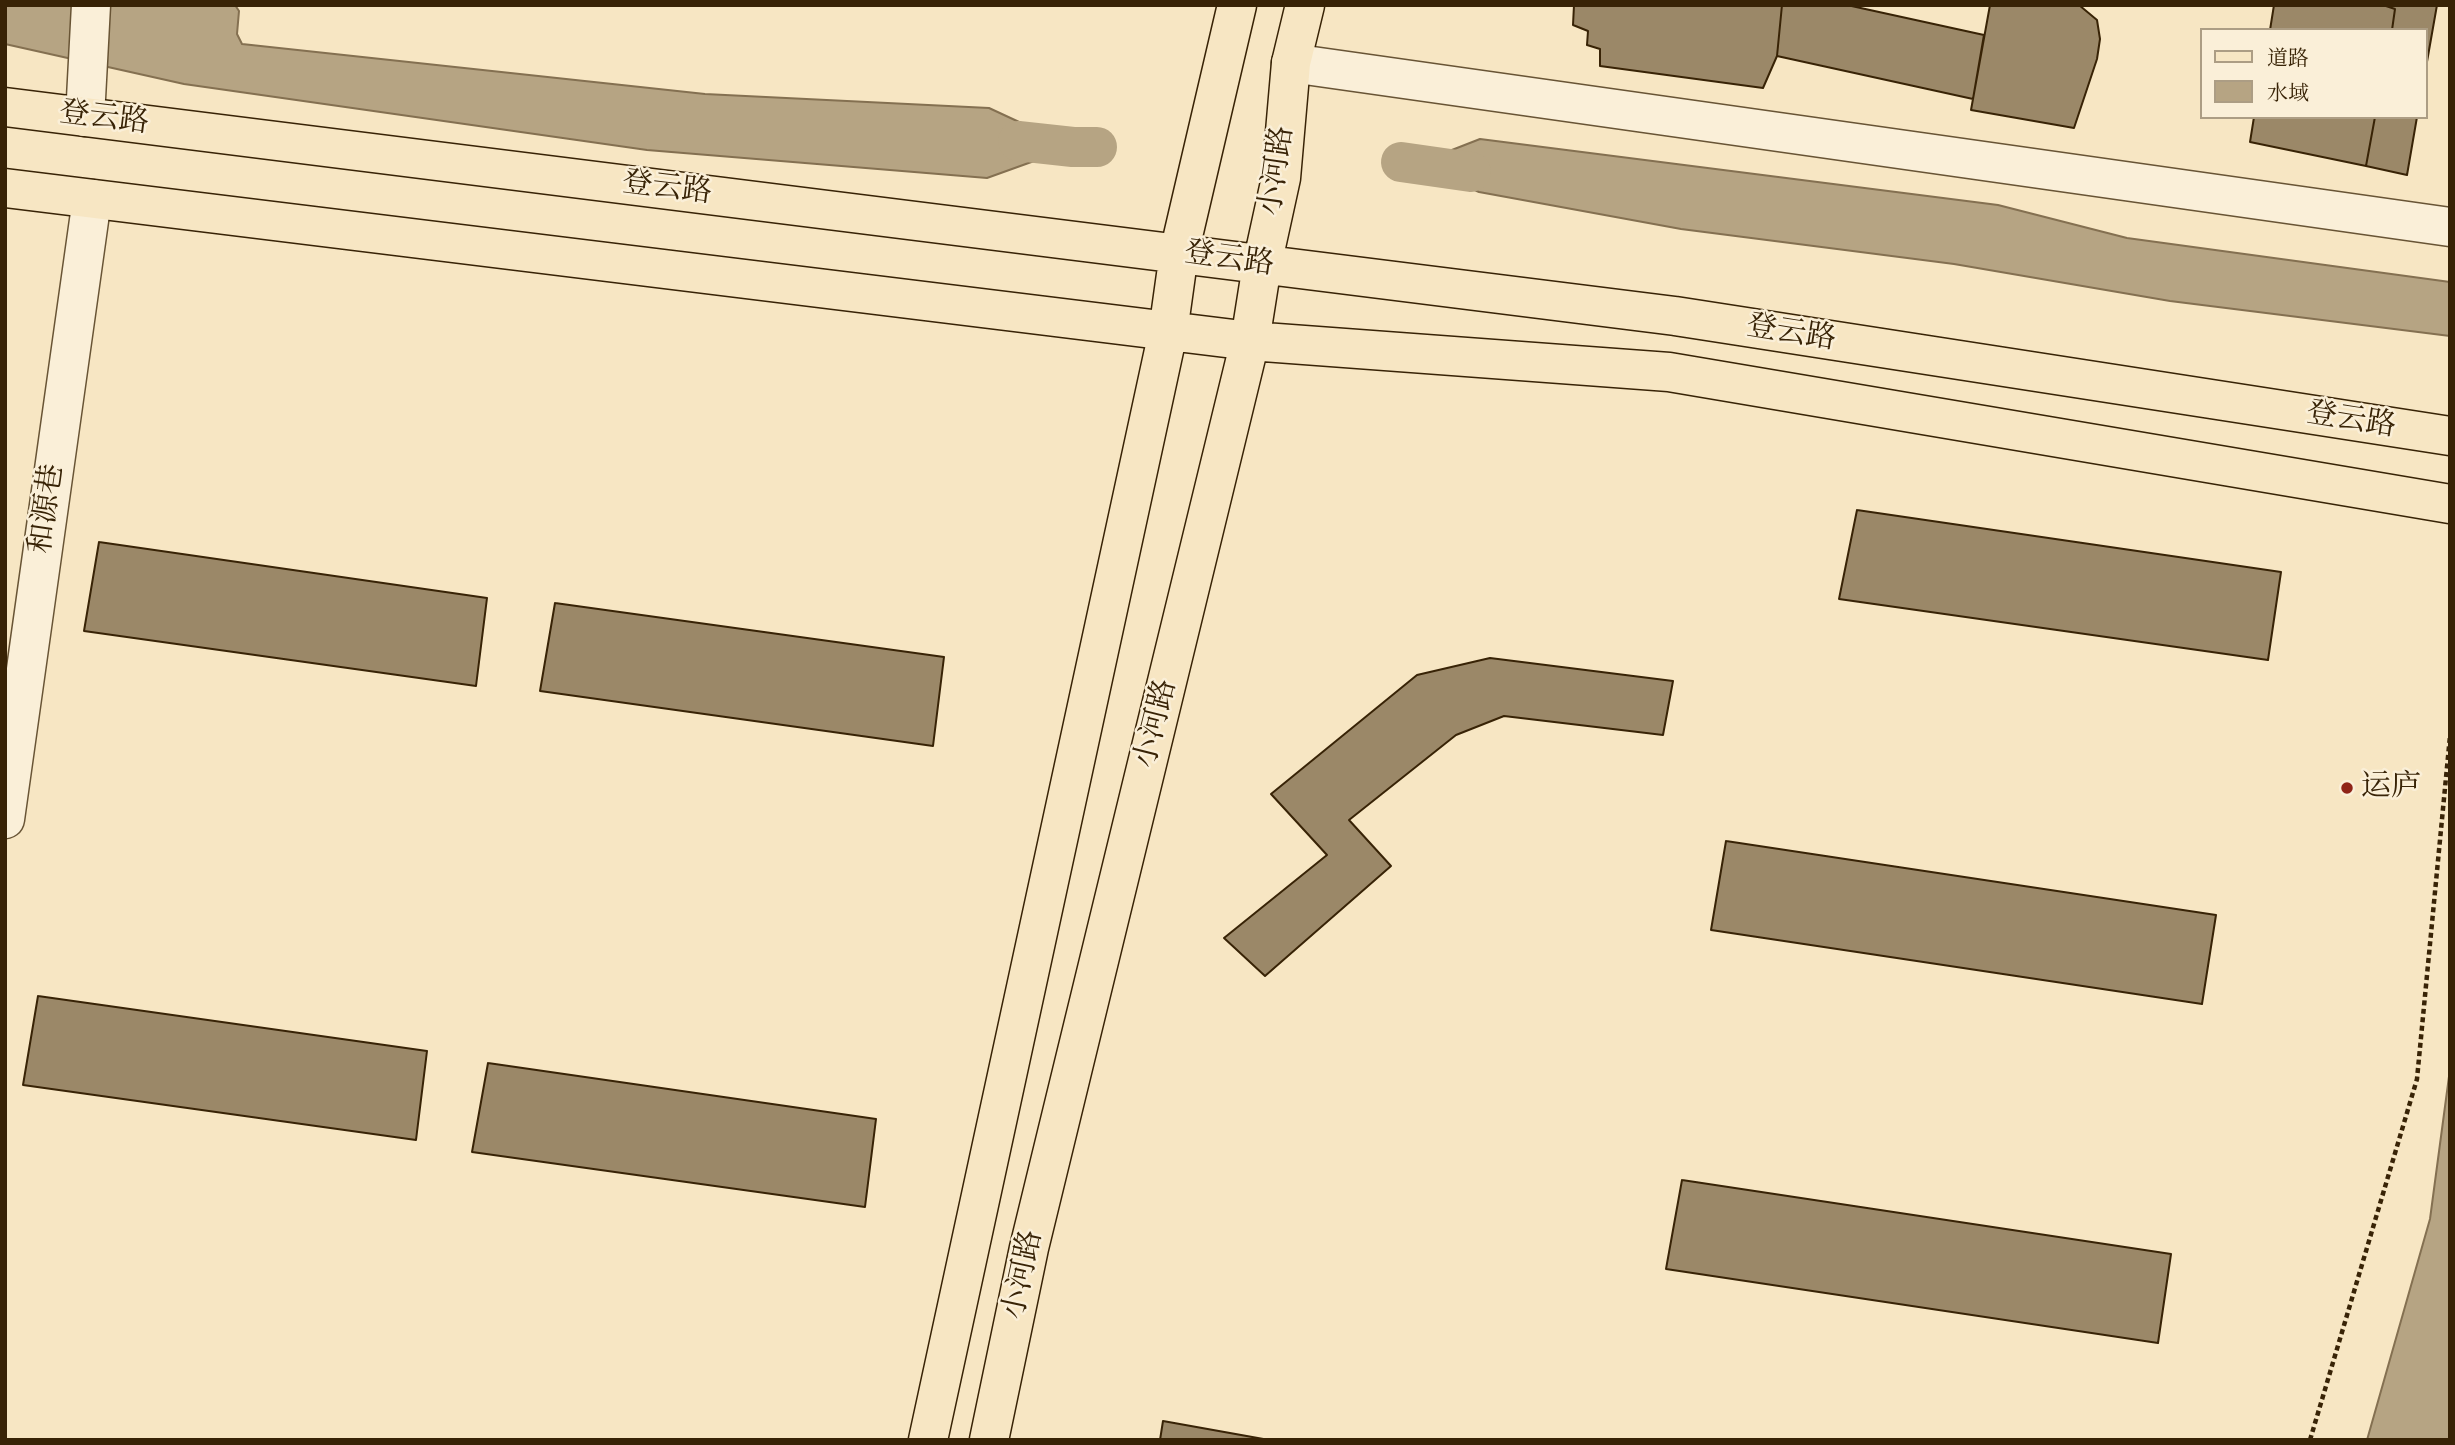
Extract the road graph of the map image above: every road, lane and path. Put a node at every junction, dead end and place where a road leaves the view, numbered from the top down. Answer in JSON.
{"nodes":[{"id":1,"x":91,"y":5,"type":"edge"},
{"id":2,"x":1237,"y":5,"type":"edge"},
{"id":3,"x":1305,"y":5,"type":"edge"},
{"id":4,"x":1291,"y":63,"type":"junction"},
{"id":5,"x":5,"y":107,"type":"edge"},
{"id":6,"x":85,"y":117,"type":"junction"},
{"id":7,"x":5,"y":188,"type":"edge"},
{"id":8,"x":92,"y":199,"type":"junction"},
{"id":9,"x":2450,"y":228,"type":"edge"},
{"id":10,"x":1179,"y":253,"type":"junction"},
{"id":11,"x":1262,"y":265,"type":"junction"},
{"id":12,"x":1168,"y":332,"type":"junction"},
{"id":13,"x":1250,"y":341,"type":"junction"},
{"id":14,"x":2450,"y":436,"type":"edge"},
{"id":15,"x":2450,"y":504,"type":"edge"},
{"id":16,"x":2450,"y":736,"type":"edge"},
{"id":17,"x":5,"y":818,"type":"edge"},
{"id":18,"x":928,"y":1440,"type":"edge"},
{"id":19,"x":989,"y":1440,"type":"edge"},
{"id":20,"x":2310,"y":1440,"type":"edge"}],
"edges":[{"from":1,"to":6,"type":"street"},
{"from":2,"to":10,"type":"main road","name":"小河路"},
{"from":3,"to":4,"type":"main road","name":"小河路"},
{"from":4,"to":9,"type":"street"},
{"from":4,"to":11,"type":"main road","name":"小河路"},
{"from":5,"to":6,"type":"main road","name":"登云路"},
{"from":6,"to":10,"type":"main road","name":"登云路"},
{"from":7,"to":8,"type":"main road","name":"登云路"},
{"from":8,"to":12,"type":"main road","name":"登云路"},
{"from":8,"to":17,"type":"street","name":"和源巷"},
{"from":10,"to":11,"type":"main road","name":"登云路"},
{"from":10,"to":12,"type":"main road","name":"小河路"},
{"from":11,"to":13,"type":"main road","name":"小河路"},
{"from":11,"to":14,"type":"main road","name":"登云路"},
{"from":12,"to":13,"type":"main road","name":"登云路"},
{"from":12,"to":18,"type":"main road","name":"小河路"},
{"from":13,"to":15,"type":"main road","name":"登云路"},
{"from":13,"to":19,"type":"main road","name":"小河路"},
{"from":16,"to":20,"type":"path"}]}
